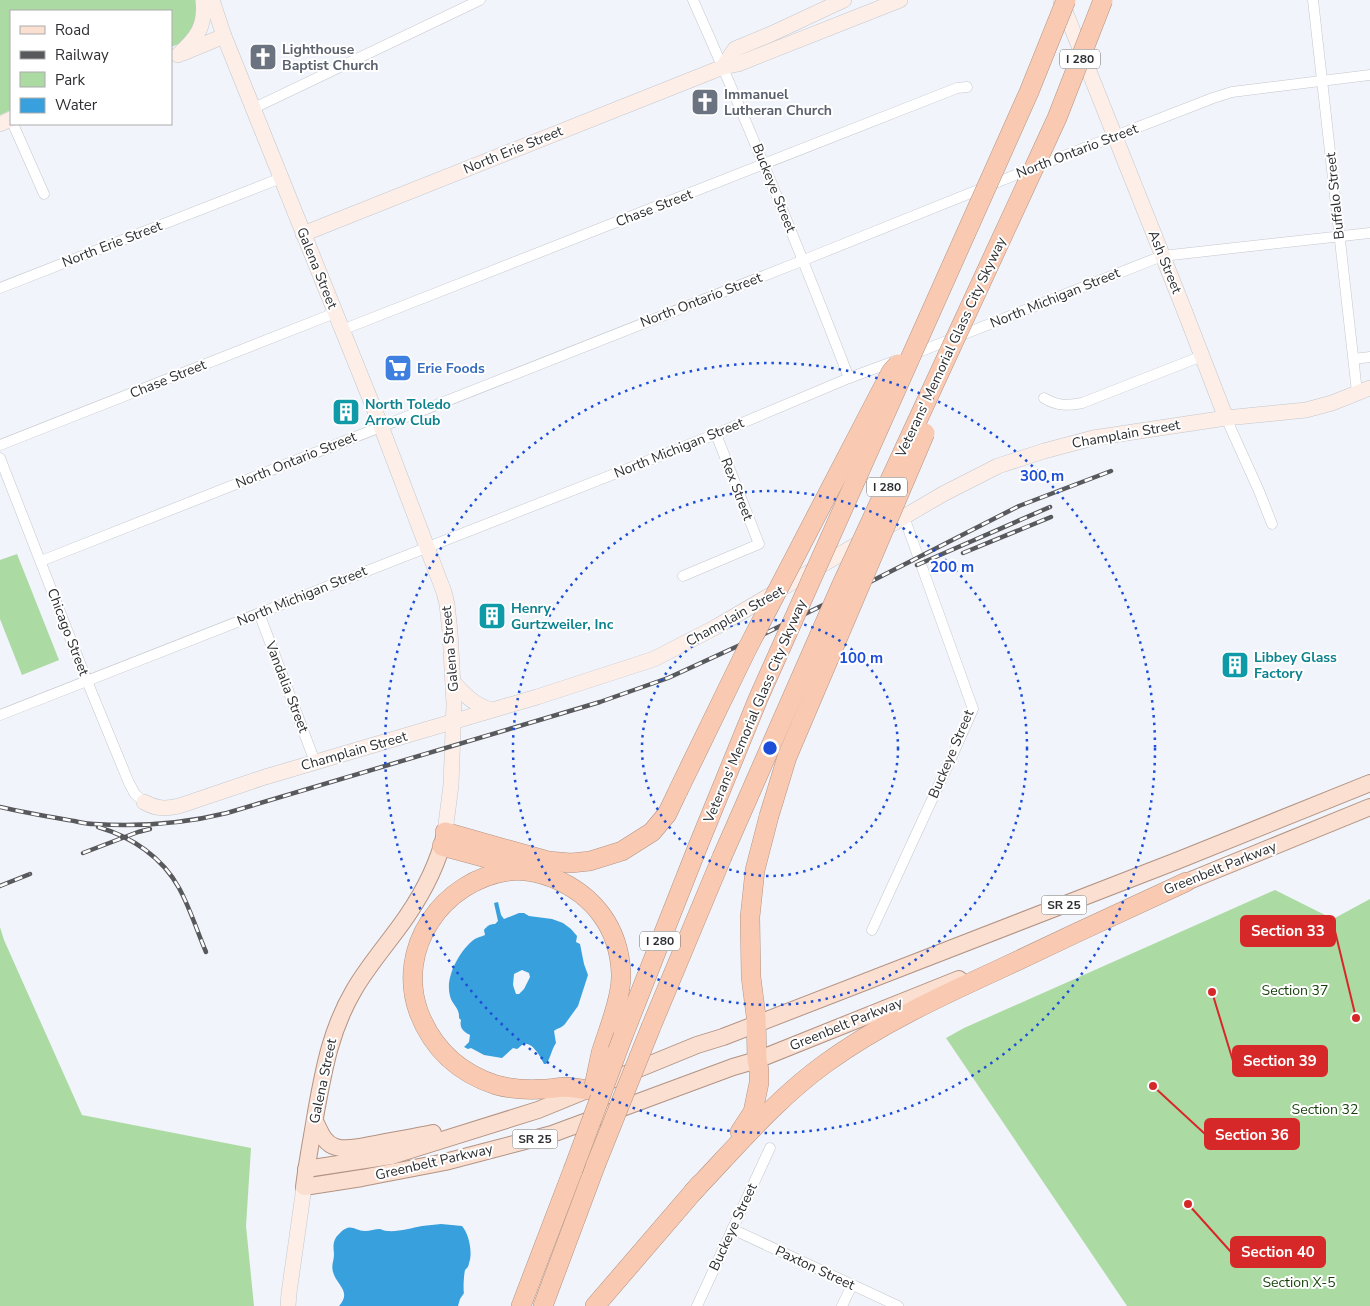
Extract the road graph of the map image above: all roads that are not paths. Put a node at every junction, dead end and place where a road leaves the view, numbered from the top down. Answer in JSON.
{"nodes":[{"id":1,"x":202,"y":0,"type":"edge"},
{"id":2,"x":212,"y":0,"type":"edge"},
{"id":3,"x":480,"y":0,"type":"edge"},
{"id":4,"x":693,"y":0,"type":"edge"},
{"id":5,"x":844,"y":0,"type":"edge"},
{"id":6,"x":900,"y":0,"type":"edge"},
{"id":7,"x":1061,"y":0,"type":"edge"},
{"id":8,"x":1066,"y":0,"type":"edge"},
{"id":9,"x":1103,"y":0,"type":"edge"},
{"id":10,"x":1313,"y":0,"type":"edge"},
{"id":11,"x":883,"y":3,"type":"edge"},
{"id":12,"x":224,"y":36,"type":"junction"},
{"id":13,"x":175,"y":56,"type":"edge"},
{"id":14,"x":723,"y":67,"type":"junction"},
{"id":15,"x":1370,"y":75,"type":"edge"},
{"id":16,"x":1322,"y":80,"type":"junction"},
{"id":17,"x":967,"y":86,"type":"dead end"},
{"id":18,"x":252,"y":109,"type":"junction"},
{"id":19,"x":1057,"y":118,"type":"junction"},
{"id":20,"x":13,"y":125,"type":"edge"},
{"id":21,"x":1116,"y":136,"type":"junction"},
{"id":22,"x":765,"y":164,"type":"junction"},
{"id":23,"x":281,"y":178,"type":"junction"},
{"id":24,"x":44,"y":194,"type":"dead end"},
{"id":25,"x":1370,"y":232,"type":"edge"},
{"id":26,"x":303,"y":234,"type":"junction"},
{"id":27,"x":1340,"y":236,"type":"junction"},
{"id":28,"x":1162,"y":256,"type":"junction"},
{"id":29,"x":804,"y":260,"type":"junction"},
{"id":30,"x":0,"y":288,"type":"edge"},
{"id":31,"x":335,"y":312,"type":"junction"},
{"id":32,"x":342,"y":330,"type":"junction"},
{"id":33,"x":917,"y":343,"type":"junction"},
{"id":34,"x":1202,"y":356,"type":"junction"},
{"id":35,"x":1370,"y":357,"type":"edge"},
{"id":36,"x":1354,"y":359,"type":"junction"},
{"id":37,"x":850,"y":378,"type":"junction"},
{"id":38,"x":1364,"y":390,"type":"edge"},
{"id":39,"x":1044,"y":398,"type":"dead end"},
{"id":40,"x":1226,"y":418,"type":"junction"},
{"id":41,"x":381,"y":426,"type":"junction"},
{"id":42,"x":716,"y":434,"type":"junction"},
{"id":43,"x":0,"y":445,"type":"edge"},
{"id":44,"x":0,"y":458,"type":"edge"},
{"id":45,"x":899,"y":520,"type":"junction"},
{"id":46,"x":1272,"y":524,"type":"dead end"},
{"id":47,"x":427,"y":547,"type":"junction"},
{"id":48,"x":41,"y":561,"type":"junction"},
{"id":49,"x":683,"y":576,"type":"dead end"},
{"id":50,"x":259,"y":613,"type":"junction"},
{"id":51,"x":87,"y":681,"type":"junction"},
{"id":52,"x":454,"y":682,"type":"junction"},
{"id":53,"x":491,"y":710,"type":"junction"},
{"id":54,"x":0,"y":715,"type":"edge"},
{"id":55,"x":453,"y":721,"type":"junction"},
{"id":56,"x":314,"y":762,"type":"junction"},
{"id":57,"x":1370,"y":783,"type":"edge"},
{"id":58,"x":144,"y":802,"type":"joint"},
{"id":59,"x":1370,"y":807,"type":"edge"},
{"id":60,"x":444,"y":839,"type":"junction"},
{"id":61,"x":535,"y":871,"type":"junction"},
{"id":62,"x":1186,"y":882,"type":"junction"},
{"id":63,"x":872,"y":930,"type":"dead end"},
{"id":64,"x":756,"y":1024,"type":"junction"},
{"id":65,"x":757,"y":1060,"type":"junction"},
{"id":66,"x":590,"y":1090,"type":"junction"},
{"id":67,"x":538,"y":1110,"type":"junction"},
{"id":68,"x":315,"y":1121,"type":"junction"},
{"id":69,"x":770,"y":1148,"type":"dead end"},
{"id":70,"x":306,"y":1168,"type":"junction"},
{"id":71,"x":574,"y":1170,"type":"junction"},
{"id":72,"x":304,"y":1187,"type":"junction"},
{"id":73,"x":693,"y":1192,"type":"junction"},
{"id":74,"x":732,"y":1229,"type":"junction"},
{"id":75,"x":852,"y":1285,"type":"junction"},
{"id":76,"x":288,"y":1306,"type":"edge"},
{"id":77,"x":521,"y":1306,"type":"edge"},
{"id":78,"x":543,"y":1306,"type":"edge"},
{"id":79,"x":595,"y":1306,"type":"edge"},
{"id":80,"x":697,"y":1306,"type":"edge"},
{"id":81,"x":842,"y":1306,"type":"edge"},
{"id":82,"x":898,"y":1306,"type":"edge"}],
"edges":[{"from":1,"to":13,"type":"main road"},
{"from":2,"to":12,"type":"main road","name":"Galena Street"},
{"from":3,"to":18,"type":"street"},
{"from":4,"to":14,"type":"street","name":"Buckeye Street"},
{"from":5,"to":14,"type":"main road"},
{"from":6,"to":11,"type":"main road","name":"North Erie Street"},
{"from":7,"to":21,"type":"main road","name":"Ash Street"},
{"from":8,"to":33,"type":"highway","name":"Veterans' Memorial Glass City Skyway","number":"I 280","bridge":true},
{"from":9,"to":19,"type":"highway","name":"Veterans' Memorial Glass City Skyway","number":"I 280","bridge":true},
{"from":10,"to":16,"type":"street","name":"Buffalo Street"},
{"from":11,"to":14,"type":"main road","name":"North Erie Street"},
{"from":12,"to":13,"type":"main road"},
{"from":12,"to":18,"type":"main road","name":"Galena Street"},
{"from":14,"to":22,"type":"street","name":"Buckeye Street"},
{"from":14,"to":26,"type":"main road","name":"North Erie Street"},
{"from":15,"to":16,"type":"street","name":"North Ontario Street"},
{"from":16,"to":21,"type":"street","name":"North Ontario Street"},
{"from":16,"to":27,"type":"street","name":"Buffalo Street"},
{"from":17,"to":22,"type":"street","name":"Chase Street"},
{"from":18,"to":23,"type":"main road","name":"Galena Street"},
{"from":19,"to":64,"type":"highway","bridge":true},
{"from":19,"to":78,"type":"highway","name":"Veterans' Memorial Glass City Skyway","number":"I 280","bridge":true},
{"from":20,"to":24,"type":"street"},
{"from":21,"to":28,"type":"main road","name":"Ash Street"},
{"from":21,"to":29,"type":"street","name":"North Ontario Street"},
{"from":22,"to":29,"type":"street","name":"Buckeye Street"},
{"from":22,"to":32,"type":"street","name":"Chase Street"},
{"from":23,"to":26,"type":"main road","name":"Galena Street"},
{"from":23,"to":30,"type":"street","name":"North Erie Street"},
{"from":25,"to":27,"type":"street","name":"North Michigan Street"},
{"from":26,"to":31,"type":"main road","name":"Galena Street"},
{"from":27,"to":28,"type":"street","name":"North Michigan Street"},
{"from":27,"to":36,"type":"street","name":"Buffalo Street"},
{"from":28,"to":34,"type":"main road","name":"Ash Street"},
{"from":28,"to":37,"type":"street","name":"North Michigan Street"},
{"from":29,"to":37,"type":"street","name":"Buckeye Street"},
{"from":29,"to":41,"type":"street","name":"North Ontario Street"},
{"from":31,"to":32,"type":"main road","name":"Galena Street"},
{"from":31,"to":43,"type":"street","name":"Chase Street"},
{"from":32,"to":41,"type":"main road","name":"Galena Street"},
{"from":33,"to":60,"type":"highway","bridge":true},
{"from":33,"to":71,"type":"highway","name":"Veterans' Memorial Glass City Skyway","number":"I 280","bridge":true},
{"from":34,"to":39,"type":"street"},
{"from":34,"to":40,"type":"main road","name":"Ash Street"},
{"from":35,"to":36,"type":"street"},
{"from":36,"to":38,"type":"street","name":"Buffalo Street"},
{"from":37,"to":42,"type":"street","name":"North Michigan Street"},
{"from":38,"to":40,"type":"main road","name":"Champlain Street"},
{"from":40,"to":45,"type":"main road","name":"Champlain Street"},
{"from":40,"to":46,"type":"street","name":"Ash Street"},
{"from":41,"to":47,"type":"main road","name":"Galena Street"},
{"from":41,"to":48,"type":"street","name":"North Ontario Street"},
{"from":42,"to":47,"type":"street","name":"North Michigan Street"},
{"from":42,"to":49,"type":"street","name":"Rex Street"},
{"from":44,"to":48,"type":"street","name":"Chicago Street"},
{"from":45,"to":53,"type":"main road","name":"Champlain Street","bridge":true},
{"from":45,"to":63,"type":"street","name":"Buckeye Street"},
{"from":47,"to":50,"type":"street","name":"North Michigan Street"},
{"from":47,"to":52,"type":"main road","name":"Galena Street"},
{"from":48,"to":51,"type":"street","name":"Chicago Street"},
{"from":50,"to":51,"type":"street","name":"North Michigan Street"},
{"from":50,"to":56,"type":"street","name":"Vandalia Street"},
{"from":51,"to":54,"type":"street","name":"North Michigan Street"},
{"from":51,"to":58,"type":"street","name":"Chicago Street"},
{"from":52,"to":53,"type":"main road"},
{"from":52,"to":55,"type":"main road","name":"Galena Street"},
{"from":53,"to":55,"type":"main road","name":"Champlain Street"},
{"from":55,"to":56,"type":"main road","name":"Champlain Street"},
{"from":55,"to":60,"type":"main road","name":"Galena Street"},
{"from":56,"to":58,"type":"main road","name":"Champlain Street"},
{"from":57,"to":64,"type":"main road","name":"Greenbelt Parkway","number":"SR 25"},
{"from":59,"to":62,"type":"main road","name":"Greenbelt Parkway","number":"SR 25"},
{"from":60,"to":61,"type":"highway"},
{"from":60,"to":68,"type":"main road","name":"Galena Street"},
{"from":61,"to":66,"type":"highway"},
{"from":61,"to":71,"type":"highway","bridge":true},
{"from":62,"to":65,"type":"main road","name":"Greenbelt Parkway","number":"SR 25"},
{"from":62,"to":73,"type":"highway"},
{"from":64,"to":65,"type":"highway"},
{"from":64,"to":66,"type":"main road","name":"Greenbelt Parkway","number":"SR 25"},
{"from":65,"to":72,"type":"main road","name":"Greenbelt Parkway","number":"SR 25"},
{"from":65,"to":73,"type":"highway"},
{"from":66,"to":67,"type":"main road","name":"Greenbelt Parkway","number":"SR 25"},
{"from":67,"to":68,"type":"main road"},
{"from":67,"to":70,"type":"main road","name":"Greenbelt Parkway","number":"SR 25"},
{"from":68,"to":70,"type":"main road","name":"Galena Street"},
{"from":69,"to":74,"type":"street","name":"Buckeye Street"},
{"from":70,"to":72,"type":"main road","name":"Galena Street"},
{"from":71,"to":77,"type":"highway","number":"I 280"},
{"from":72,"to":76,"type":"main road","name":"Galena Street"},
{"from":73,"to":79,"type":"highway"},
{"from":74,"to":75,"type":"street","name":"Paxton Street"},
{"from":74,"to":80,"type":"street","name":"Buckeye Street"},
{"from":75,"to":81,"type":"street"},
{"from":75,"to":82,"type":"street","name":"Paxton Street"}]}
